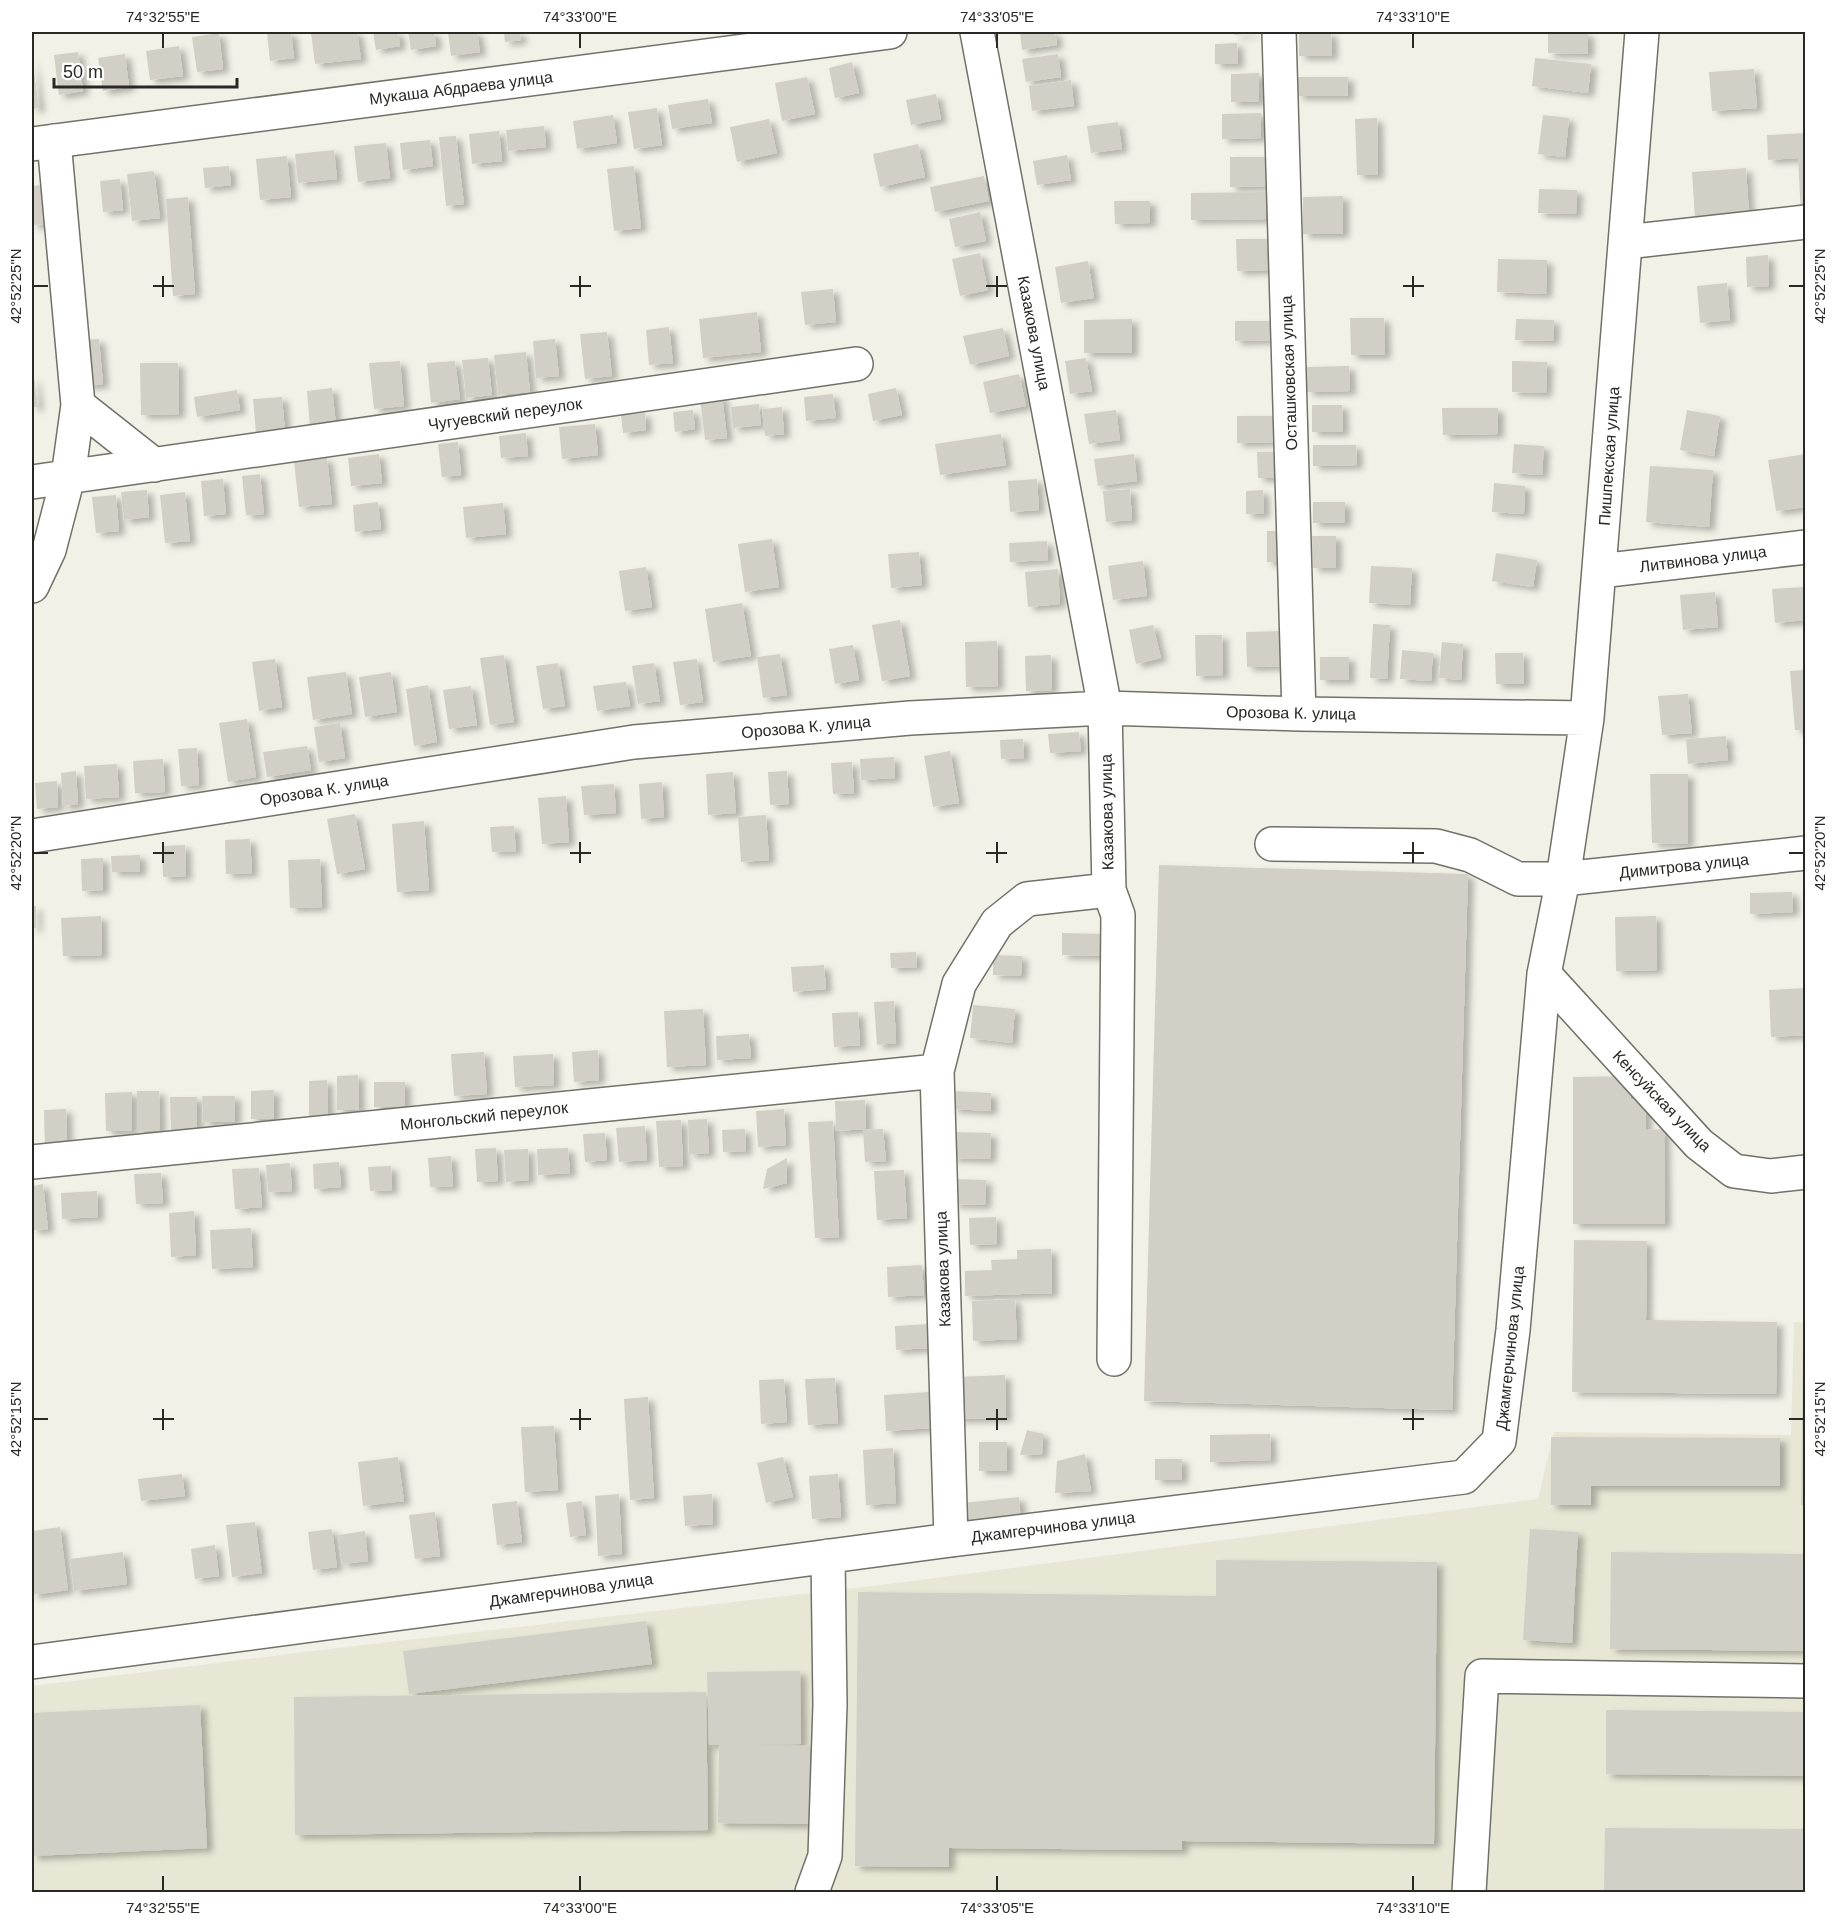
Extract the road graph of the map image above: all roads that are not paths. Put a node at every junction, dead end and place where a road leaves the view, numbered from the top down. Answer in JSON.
{"nodes":[{"id":1,"x":890,"y":32,"type":"edge"},
{"id":2,"x":977,"y":32,"type":"edge"},
{"id":3,"x":1278,"y":32,"type":"edge"},
{"id":4,"x":1642,"y":32,"type":"edge"},
{"id":5,"x":701,"y":44,"type":"edge"},
{"id":6,"x":43,"y":143,"type":"edge"},
{"id":7,"x":1806,"y":222,"type":"edge"},
{"id":8,"x":1626,"y":242,"type":"junction"},
{"id":9,"x":856,"y":364,"type":"dead end"},
{"id":10,"x":78,"y":405,"type":"junction"},
{"id":11,"x":154,"y":465,"type":"junction"},
{"id":12,"x":68,"y":477,"type":"junction"},
{"id":13,"x":32,"y":482,"type":"edge"},
{"id":14,"x":1806,"y":547,"type":"edge"},
{"id":15,"x":1600,"y":571,"type":"junction"},
{"id":16,"x":32,"y":586,"type":"edge"},
{"id":17,"x":1106,"y":708,"type":"junction"},
{"id":18,"x":1299,"y":714,"type":"junction"},
{"id":19,"x":1587,"y":718,"type":"junction"},
{"id":20,"x":32,"y":836,"type":"edge"},
{"id":21,"x":1272,"y":844,"type":"dead end"},
{"id":22,"x":1806,"y":853,"type":"edge"},
{"id":23,"x":1563,"y":879,"type":"junction"},
{"id":24,"x":1109,"y":890,"type":"junction"},
{"id":25,"x":1544,"y":974,"type":"junction"},
{"id":26,"x":938,"y":1071,"type":"junction"},
{"id":27,"x":32,"y":1162,"type":"edge"},
{"id":28,"x":1806,"y":1172,"type":"edge"},
{"id":29,"x":1114,"y":1359,"type":"dead end"},
{"id":30,"x":951,"y":1540,"type":"junction"},
{"id":31,"x":828,"y":1556,"type":"junction"},
{"id":32,"x":32,"y":1662,"type":"edge"},
{"id":33,"x":1806,"y":1681,"type":"edge"},
{"id":34,"x":812,"y":1893,"type":"edge"},
{"id":35,"x":1469,"y":1893,"type":"edge"}],
"edges":[{"from":1,"to":5,"type":"street","name":"Мукаша Абдраева улица"},
{"from":2,"to":17,"type":"street","name":"Казакова улица"},
{"from":3,"to":18,"type":"street","name":"Осташковская улица"},
{"from":4,"to":8,"type":"street","name":"Пишпекская улица"},
{"from":5,"to":6,"type":"street","name":"Мукаша Абдраева улица"},
{"from":6,"to":10,"type":"street"},
{"from":7,"to":8,"type":"street"},
{"from":8,"to":15,"type":"street","name":"Пишпекская улица"},
{"from":9,"to":11,"type":"street","name":"Чугуевский переулок"},
{"from":10,"to":11,"type":"street"},
{"from":10,"to":12,"type":"street"},
{"from":11,"to":12,"type":"street","name":"Чугуевский переулок"},
{"from":12,"to":13,"type":"street","name":"Чугуевский переулок"},
{"from":12,"to":16,"type":"street"},
{"from":14,"to":15,"type":"street","name":"Литвинова улица"},
{"from":15,"to":19,"type":"street","name":"Пишпекская улица"},
{"from":17,"to":18,"type":"street","name":"Орозова К. улица"},
{"from":17,"to":20,"type":"street","name":"Орозова К. улица"},
{"from":17,"to":24,"type":"street","name":"Казакова улица"},
{"from":18,"to":19,"type":"street","name":"Орозова К. улица"},
{"from":19,"to":23,"type":"street","name":"Пишпекская улица"},
{"from":21,"to":23,"type":"street","name":"Димитрова улица"},
{"from":22,"to":23,"type":"street","name":"Димитрова улица"},
{"from":23,"to":25,"type":"street","name":"Джамгерчинова улица"},
{"from":24,"to":26,"type":"street","name":"Казакова улица"},
{"from":24,"to":29,"type":"street"},
{"from":25,"to":28,"type":"street","name":"Кенсуйская улица"},
{"from":25,"to":30,"type":"street","name":"Джамгерчинова улица"},
{"from":26,"to":27,"type":"street","name":"Монгольский переулок"},
{"from":26,"to":30,"type":"street","name":"Казакова улица"},
{"from":30,"to":31,"type":"street","name":"Джамгерчинова улица"},
{"from":31,"to":32,"type":"street","name":"Джамгерчинова улица"},
{"from":31,"to":34,"type":"street"},
{"from":33,"to":35,"type":"street"}]}
